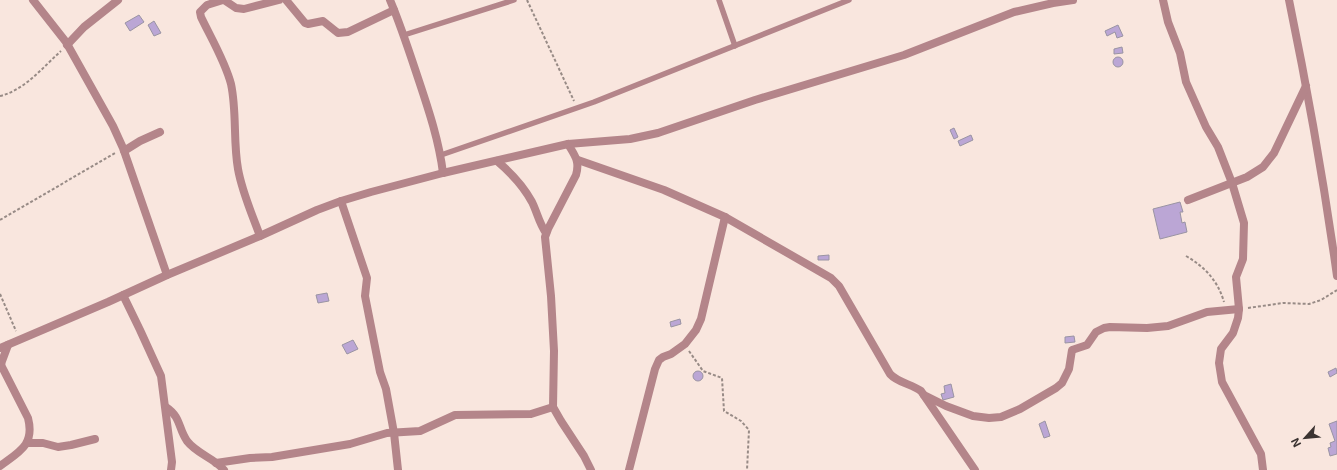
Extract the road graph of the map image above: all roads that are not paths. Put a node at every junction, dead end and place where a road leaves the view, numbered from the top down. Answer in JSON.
{"nodes":[{"id":1,"x":33,"y":0,"type":"edge"},
{"id":2,"x":118,"y":0,"type":"edge"},
{"id":3,"x":223,"y":0,"type":"edge"},
{"id":4,"x":279,"y":0,"type":"edge"},
{"id":5,"x":286,"y":0,"type":"edge"},
{"id":6,"x":390,"y":0,"type":"edge"},
{"id":7,"x":514,"y":0,"type":"edge"},
{"id":8,"x":719,"y":0,"type":"edge"},
{"id":9,"x":849,"y":0,"type":"edge"},
{"id":10,"x":1073,"y":0,"type":"edge"},
{"id":11,"x":1163,"y":0,"type":"edge"},
{"id":12,"x":1289,"y":0,"type":"edge"},
{"id":13,"x":394,"y":10,"type":"junction"},
{"id":14,"x":404,"y":35,"type":"junction"},
{"id":15,"x":67,"y":45,"type":"junction"},
{"id":16,"x":735,"y":46,"type":"junction"},
{"id":17,"x":1306,"y":86,"type":"junction"},
{"id":18,"x":160,"y":132,"type":"dead end"},
{"id":19,"x":568,"y":144,"type":"junction"},
{"id":20,"x":124,"y":150,"type":"junction"},
{"id":21,"x":441,"y":155,"type":"junction"},
{"id":22,"x":578,"y":160,"type":"junction"},
{"id":23,"x":497,"y":161,"type":"junction"},
{"id":24,"x":443,"y":173,"type":"junction"},
{"id":25,"x":1232,"y":183,"type":"junction"},
{"id":26,"x":1188,"y":200,"type":"dead end"},
{"id":27,"x":341,"y":201,"type":"junction"},
{"id":28,"x":725,"y":217,"type":"junction"},
{"id":29,"x":546,"y":233,"type":"junction"},
{"id":30,"x":260,"y":236,"type":"junction"},
{"id":31,"x":167,"y":275,"type":"junction"},
{"id":32,"x":1337,"y":276,"type":"edge"},
{"id":33,"x":123,"y":295,"type":"junction"},
{"id":34,"x":1239,"y":309,"type":"junction"},
{"id":35,"x":4,"y":347,"type":"edge"},
{"id":36,"x":1,"y":364,"type":"edge"},
{"id":37,"x":924,"y":395,"type":"junction"},
{"id":38,"x":166,"y":407,"type":"junction"},
{"id":39,"x":553,"y":407,"type":"junction"},
{"id":40,"x":394,"y":433,"type":"junction"},
{"id":41,"x":95,"y":439,"type":"dead end"},
{"id":42,"x":27,"y":443,"type":"junction"},
{"id":43,"x":216,"y":463,"type":"junction"},
{"id":44,"x":0,"y":466,"type":"edge"},
{"id":45,"x":171,"y":470,"type":"edge"},
{"id":46,"x":224,"y":470,"type":"edge"},
{"id":47,"x":398,"y":470,"type":"edge"},
{"id":48,"x":591,"y":470,"type":"edge"},
{"id":49,"x":629,"y":470,"type":"edge"},
{"id":50,"x":974,"y":470,"type":"edge"},
{"id":51,"x":1263,"y":470,"type":"edge"}],
"edges":[{"from":1,"to":15,"type":"street"},
{"from":2,"to":15,"type":"street"},
{"from":3,"to":4,"type":"street"},
{"from":3,"to":30,"type":"street"},
{"from":5,"to":13,"type":"street"},
{"from":6,"to":13,"type":"street"},
{"from":7,"to":14,"type":"lane"},
{"from":8,"to":16,"type":"lane"},
{"from":9,"to":16,"type":"lane"},
{"from":10,"to":19,"type":"street"},
{"from":11,"to":25,"type":"street"},
{"from":12,"to":17,"type":"street"},
{"from":13,"to":14,"type":"street"},
{"from":14,"to":21,"type":"street"},
{"from":15,"to":20,"type":"street"},
{"from":16,"to":21,"type":"lane"},
{"from":17,"to":25,"type":"street"},
{"from":17,"to":32,"type":"street"},
{"from":18,"to":20,"type":"street"},
{"from":19,"to":22,"type":"street"},
{"from":19,"to":23,"type":"street"},
{"from":20,"to":31,"type":"street"},
{"from":21,"to":24,"type":"street"},
{"from":22,"to":28,"type":"street"},
{"from":22,"to":29,"type":"street"},
{"from":23,"to":24,"type":"street"},
{"from":23,"to":29,"type":"street"},
{"from":24,"to":27,"type":"street"},
{"from":25,"to":26,"type":"street"},
{"from":25,"to":34,"type":"street"},
{"from":27,"to":30,"type":"street"},
{"from":27,"to":40,"type":"street"},
{"from":28,"to":37,"type":"street"},
{"from":28,"to":49,"type":"street"},
{"from":29,"to":39,"type":"street"},
{"from":30,"to":31,"type":"street"},
{"from":31,"to":33,"type":"street"},
{"from":33,"to":35,"type":"street"},
{"from":33,"to":38,"type":"street"},
{"from":34,"to":37,"type":"street"},
{"from":34,"to":51,"type":"street"},
{"from":35,"to":36,"type":"street"},
{"from":36,"to":42,"type":"street"},
{"from":37,"to":50,"type":"street"},
{"from":38,"to":43,"type":"street"},
{"from":38,"to":45,"type":"street"},
{"from":39,"to":40,"type":"street"},
{"from":39,"to":48,"type":"street"},
{"from":40,"to":43,"type":"street"},
{"from":40,"to":47,"type":"street"},
{"from":41,"to":42,"type":"street"},
{"from":42,"to":44,"type":"street"},
{"from":43,"to":46,"type":"street"}]}
